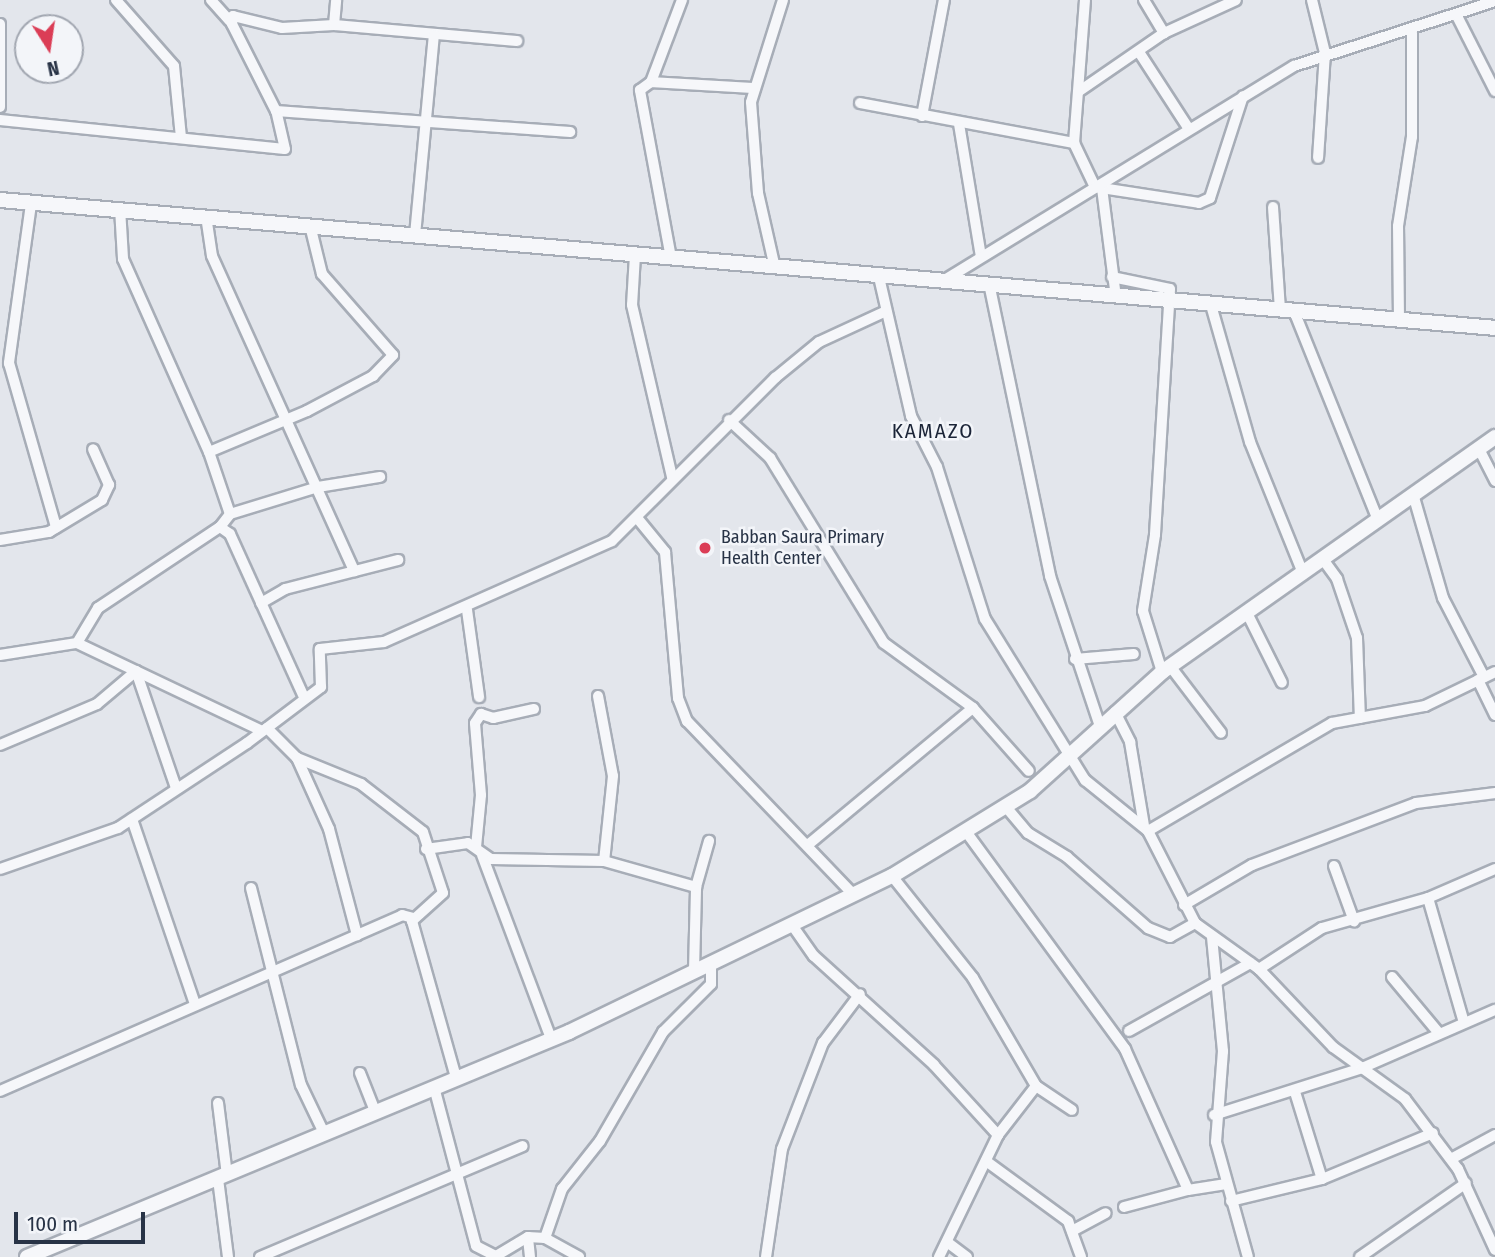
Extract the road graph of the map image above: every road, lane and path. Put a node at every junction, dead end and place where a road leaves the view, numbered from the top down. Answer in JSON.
{"nodes":[{"id":1,"x":116,"y":0,"type":"edge"},
{"id":2,"x":211,"y":0,"type":"edge"},
{"id":3,"x":336,"y":0,"type":"edge"},
{"id":4,"x":682,"y":0,"type":"edge"},
{"id":5,"x":783,"y":0,"type":"edge"},
{"id":6,"x":944,"y":0,"type":"edge"},
{"id":7,"x":1085,"y":0,"type":"edge"},
{"id":8,"x":1144,"y":0,"type":"edge"},
{"id":9,"x":1236,"y":0,"type":"edge"},
{"id":10,"x":1312,"y":0,"type":"edge"},
{"id":11,"x":1495,"y":1,"type":"edge"},
{"id":12,"x":1458,"y":18,"type":"junction"},
{"id":13,"x":230,"y":21,"type":"junction"},
{"id":14,"x":0,"y":24,"type":"edge"},
{"id":15,"x":334,"y":25,"type":"junction"},
{"id":16,"x":1164,"y":33,"type":"junction"},
{"id":17,"x":1412,"y":33,"type":"junction"},
{"id":18,"x":434,"y":35,"type":"junction"},
{"id":19,"x":517,"y":41,"type":"dead end"},
{"id":20,"x":1139,"y":52,"type":"junction"},
{"id":21,"x":1325,"y":53,"type":"junction"},
{"id":22,"x":651,"y":82,"type":"junction"},
{"id":23,"x":752,"y":88,"type":"junction"},
{"id":24,"x":1495,"y":91,"type":"edge"},
{"id":25,"x":1078,"y":92,"type":"junction"},
{"id":26,"x":1243,"y":96,"type":"junction"},
{"id":27,"x":860,"y":103,"type":"dead end"},
{"id":28,"x":0,"y":107,"type":"edge"},
{"id":29,"x":276,"y":111,"type":"junction"},
{"id":30,"x":922,"y":116,"type":"junction"},
{"id":31,"x":0,"y":120,"type":"edge"},
{"id":32,"x":425,"y":124,"type":"junction"},
{"id":33,"x":959,"y":124,"type":"junction"},
{"id":34,"x":1189,"y":129,"type":"junction"},
{"id":35,"x":570,"y":132,"type":"dead end"},
{"id":36,"x":181,"y":138,"type":"junction"},
{"id":37,"x":1074,"y":143,"type":"junction"},
{"id":38,"x":1318,"y":158,"type":"dead end"},
{"id":39,"x":1098,"y":188,"type":"junction"},
{"id":40,"x":0,"y":200,"type":"edge"},
{"id":41,"x":31,"y":204,"type":"junction"},
{"id":42,"x":1273,"y":207,"type":"dead end"},
{"id":43,"x":120,"y":208,"type":"junction"},
{"id":44,"x":206,"y":216,"type":"junction"},
{"id":45,"x":310,"y":225,"type":"junction"},
{"id":46,"x":415,"y":235,"type":"junction"},
{"id":47,"x":635,"y":255,"type":"junction"},
{"id":48,"x":981,"y":257,"type":"junction"},
{"id":49,"x":671,"y":258,"type":"junction"},
{"id":50,"x":775,"y":268,"type":"junction"},
{"id":51,"x":880,"y":277,"type":"junction"},
{"id":52,"x":1112,"y":278,"type":"junction"},
{"id":53,"x":940,"y":283,"type":"junction"},
{"id":54,"x":990,"y":288,"type":"junction"},
{"id":55,"x":1116,"y":297,"type":"junction"},
{"id":56,"x":1169,"y":301,"type":"junction"},
{"id":57,"x":1211,"y":304,"type":"junction"},
{"id":58,"x":1287,"y":311,"type":"junction"},
{"id":59,"x":886,"y":312,"type":"junction"},
{"id":60,"x":1399,"y":320,"type":"junction"},
{"id":61,"x":1495,"y":328,"type":"edge"},
{"id":62,"x":729,"y":420,"type":"junction"},
{"id":63,"x":285,"y":421,"type":"junction"},
{"id":64,"x":1495,"y":437,"type":"edge"},
{"id":65,"x":93,"y":449,"type":"dead end"},
{"id":66,"x":1479,"y":449,"type":"junction"},
{"id":67,"x":209,"y":452,"type":"junction"},
{"id":68,"x":380,"y":477,"type":"dead end"},
{"id":69,"x":672,"y":477,"type":"junction"},
{"id":70,"x":1495,"y":481,"type":"edge"},
{"id":71,"x":318,"y":487,"type":"junction"},
{"id":72,"x":1413,"y":494,"type":"junction"},
{"id":73,"x":230,"y":514,"type":"junction"},
{"id":74,"x":638,"y":519,"type":"junction"},
{"id":75,"x":1378,"y":520,"type":"junction"},
{"id":76,"x":56,"y":527,"type":"junction"},
{"id":77,"x":220,"y":527,"type":"junction"},
{"id":78,"x":0,"y":540,"type":"edge"},
{"id":79,"x":1322,"y":558,"type":"junction"},
{"id":80,"x":398,"y":560,"type":"dead end"},
{"id":81,"x":354,"y":571,"type":"junction"},
{"id":82,"x":1302,"y":571,"type":"junction"},
{"id":83,"x":261,"y":603,"type":"junction"},
{"id":84,"x":467,"y":610,"type":"junction"},
{"id":85,"x":1246,"y":611,"type":"junction"},
{"id":86,"x":77,"y":643,"type":"junction"},
{"id":87,"x":1134,"y":654,"type":"dead end"},
{"id":88,"x":0,"y":655,"type":"edge"},
{"id":89,"x":1075,"y":659,"type":"junction"},
{"id":90,"x":1166,"y":669,"type":"junction"},
{"id":91,"x":136,"y":671,"type":"junction"},
{"id":92,"x":1495,"y":672,"type":"edge"},
{"id":93,"x":1481,"y":679,"type":"junction"},
{"id":94,"x":1282,"y":683,"type":"dead end"},
{"id":95,"x":303,"y":695,"type":"junction"},
{"id":96,"x":598,"y":696,"type":"dead end"},
{"id":97,"x":480,"y":697,"type":"dead end"},
{"id":98,"x":973,"y":708,"type":"junction"},
{"id":99,"x":534,"y":709,"type":"dead end"},
{"id":100,"x":1115,"y":712,"type":"junction"},
{"id":101,"x":1495,"y":715,"type":"edge"},
{"id":102,"x":1360,"y":718,"type":"junction"},
{"id":103,"x":1100,"y":726,"type":"junction"},
{"id":104,"x":264,"y":729,"type":"junction"},
{"id":105,"x":1221,"y":733,"type":"dead end"},
{"id":106,"x":0,"y":745,"type":"edge"},
{"id":107,"x":1069,"y":753,"type":"junction"},
{"id":108,"x":297,"y":758,"type":"junction"},
{"id":109,"x":1029,"y":771,"type":"dead end"},
{"id":110,"x":176,"y":788,"type":"junction"},
{"id":111,"x":1495,"y":793,"type":"edge"},
{"id":112,"x":1006,"y":807,"type":"junction"},
{"id":113,"x":132,"y":819,"type":"junction"},
{"id":114,"x":1146,"y":828,"type":"junction"},
{"id":115,"x":967,"y":833,"type":"junction"},
{"id":116,"x":709,"y":841,"type":"dead end"},
{"id":117,"x":808,"y":844,"type":"junction"},
{"id":118,"x":426,"y":849,"type":"junction"},
{"id":119,"x":479,"y":851,"type":"junction"},
{"id":120,"x":604,"y":861,"type":"junction"},
{"id":121,"x":1334,"y":866,"type":"dead end"},
{"id":122,"x":0,"y":869,"type":"edge"},
{"id":123,"x":1495,"y":869,"type":"edge"},
{"id":124,"x":892,"y":876,"type":"junction"},
{"id":125,"x":696,"y":887,"type":"junction"},
{"id":126,"x":251,"y":888,"type":"dead end"},
{"id":127,"x":853,"y":894,"type":"junction"},
{"id":128,"x":1428,"y":898,"type":"junction"},
{"id":129,"x":1184,"y":905,"type":"junction"},
{"id":130,"x":413,"y":918,"type":"junction"},
{"id":131,"x":1354,"y":920,"type":"junction"},
{"id":132,"x":1195,"y":923,"type":"junction"},
{"id":133,"x":792,"y":925,"type":"junction"},
{"id":134,"x":357,"y":935,"type":"junction"},
{"id":135,"x":1212,"y":937,"type":"junction"},
{"id":136,"x":711,"y":964,"type":"junction"},
{"id":137,"x":1254,"y":966,"type":"junction"},
{"id":138,"x":277,"y":971,"type":"junction"},
{"id":139,"x":694,"y":971,"type":"junction"},
{"id":140,"x":1392,"y":977,"type":"dead end"},
{"id":141,"x":1221,"y":983,"type":"junction"},
{"id":142,"x":860,"y":993,"type":"junction"},
{"id":143,"x":195,"y":1004,"type":"junction"},
{"id":144,"x":1495,"y":1010,"type":"edge"},
{"id":145,"x":1464,"y":1020,"type":"junction"},
{"id":146,"x":1129,"y":1031,"type":"dead end"},
{"id":147,"x":1438,"y":1032,"type":"junction"},
{"id":148,"x":551,"y":1039,"type":"junction"},
{"id":149,"x":1362,"y":1068,"type":"junction"},
{"id":150,"x":360,"y":1073,"type":"dead end"},
{"id":151,"x":456,"y":1077,"type":"junction"},
{"id":152,"x":1036,"y":1086,"type":"junction"},
{"id":153,"x":434,"y":1087,"type":"junction"},
{"id":154,"x":0,"y":1091,"type":"edge"},
{"id":155,"x":1295,"y":1092,"type":"junction"},
{"id":156,"x":218,"y":1103,"type":"dead end"},
{"id":157,"x":1072,"y":1110,"type":"dead end"},
{"id":158,"x":375,"y":1111,"type":"junction"},
{"id":159,"x":1214,"y":1115,"type":"junction"},
{"id":160,"x":324,"y":1133,"type":"junction"},
{"id":161,"x":1433,"y":1133,"type":"junction"},
{"id":162,"x":998,"y":1135,"type":"junction"},
{"id":163,"x":1495,"y":1135,"type":"edge"},
{"id":164,"x":523,"y":1146,"type":"dead end"},
{"id":165,"x":1451,"y":1158,"type":"junction"},
{"id":166,"x":986,"y":1161,"type":"junction"},
{"id":167,"x":456,"y":1172,"type":"junction"},
{"id":168,"x":223,"y":1177,"type":"junction"},
{"id":169,"x":1322,"y":1179,"type":"junction"},
{"id":170,"x":1466,"y":1183,"type":"junction"},
{"id":171,"x":1225,"y":1184,"type":"junction"},
{"id":172,"x":1188,"y":1189,"type":"junction"},
{"id":173,"x":1231,"y":1202,"type":"junction"},
{"id":174,"x":1124,"y":1207,"type":"dead end"},
{"id":175,"x":1106,"y":1213,"type":"dead end"},
{"id":176,"x":1490,"y":1224,"type":"edge"},
{"id":177,"x":1072,"y":1231,"type":"junction"},
{"id":178,"x":528,"y":1237,"type":"junction"},
{"id":179,"x":545,"y":1238,"type":"junction"},
{"id":180,"x":947,"y":1242,"type":"junction"},
{"id":181,"x":1495,"y":1250,"type":"edge"},
{"id":182,"x":481,"y":1255,"type":"edge"},
{"id":183,"x":27,"y":1257,"type":"edge"},
{"id":184,"x":228,"y":1257,"type":"edge"},
{"id":185,"x":260,"y":1257,"type":"edge"},
{"id":186,"x":530,"y":1257,"type":"edge"},
{"id":187,"x":579,"y":1257,"type":"edge"},
{"id":188,"x":766,"y":1257,"type":"edge"},
{"id":189,"x":939,"y":1257,"type":"edge"},
{"id":190,"x":967,"y":1257,"type":"edge"},
{"id":191,"x":1081,"y":1257,"type":"edge"},
{"id":192,"x":1248,"y":1257,"type":"edge"},
{"id":193,"x":1360,"y":1257,"type":"edge"}],
"edges":[{"from":1,"to":36,"type":"street"},
{"from":2,"to":13,"type":"street"},
{"from":3,"to":15,"type":"street"},
{"from":4,"to":22,"type":"street"},
{"from":5,"to":23,"type":"street"},
{"from":6,"to":30,"type":"street"},
{"from":7,"to":25,"type":"street"},
{"from":8,"to":16,"type":"street"},
{"from":9,"to":16,"type":"street"},
{"from":10,"to":21,"type":"street"},
{"from":11,"to":12,"type":"street"},
{"from":12,"to":17,"type":"street"},
{"from":12,"to":24,"type":"street"},
{"from":13,"to":15,"type":"street"},
{"from":13,"to":29,"type":"street"},
{"from":14,"to":28,"type":"street"},
{"from":15,"to":18,"type":"street"},
{"from":16,"to":20,"type":"street"},
{"from":17,"to":21,"type":"street"},
{"from":17,"to":60,"type":"street"},
{"from":18,"to":19,"type":"street"},
{"from":18,"to":32,"type":"street"},
{"from":20,"to":25,"type":"street"},
{"from":20,"to":34,"type":"street"},
{"from":21,"to":26,"type":"street"},
{"from":21,"to":38,"type":"street"},
{"from":22,"to":23,"type":"street"},
{"from":22,"to":49,"type":"street"},
{"from":23,"to":50,"type":"street"},
{"from":25,"to":37,"type":"street"},
{"from":26,"to":34,"type":"street"},
{"from":26,"to":39,"type":"street"},
{"from":27,"to":30,"type":"street"},
{"from":29,"to":32,"type":"street"},
{"from":29,"to":36,"type":"street"},
{"from":30,"to":33,"type":"street"},
{"from":31,"to":36,"type":"street"},
{"from":32,"to":35,"type":"street"},
{"from":32,"to":46,"type":"street"},
{"from":33,"to":37,"type":"street"},
{"from":33,"to":48,"type":"street"},
{"from":34,"to":39,"type":"street"},
{"from":37,"to":39,"type":"street"},
{"from":39,"to":48,"type":"street"},
{"from":39,"to":52,"type":"street"},
{"from":40,"to":41,"type":"street"},
{"from":41,"to":43,"type":"street"},
{"from":41,"to":76,"type":"street"},
{"from":42,"to":58,"type":"street"},
{"from":43,"to":44,"type":"street"},
{"from":43,"to":67,"type":"street"},
{"from":44,"to":45,"type":"street"},
{"from":44,"to":63,"type":"street"},
{"from":45,"to":46,"type":"street"},
{"from":45,"to":63,"type":"street"},
{"from":46,"to":47,"type":"street"},
{"from":47,"to":49,"type":"street"},
{"from":47,"to":69,"type":"street"},
{"from":48,"to":53,"type":"street"},
{"from":49,"to":50,"type":"street"},
{"from":50,"to":51,"type":"street"},
{"from":51,"to":53,"type":"street"},
{"from":51,"to":59,"type":"street"},
{"from":52,"to":55,"type":"street"},
{"from":52,"to":56,"type":"street"},
{"from":53,"to":54,"type":"street"},
{"from":54,"to":55,"type":"street"},
{"from":54,"to":89,"type":"street"},
{"from":55,"to":56,"type":"street"},
{"from":56,"to":57,"type":"street"},
{"from":56,"to":90,"type":"street"},
{"from":57,"to":58,"type":"street"},
{"from":57,"to":82,"type":"street"},
{"from":58,"to":60,"type":"street"},
{"from":58,"to":75,"type":"street"},
{"from":59,"to":62,"type":"street"},
{"from":59,"to":107,"type":"street"},
{"from":60,"to":61,"type":"street"},
{"from":62,"to":69,"type":"street"},
{"from":62,"to":98,"type":"street"},
{"from":63,"to":67,"type":"street"},
{"from":63,"to":71,"type":"street"},
{"from":64,"to":66,"type":"street"},
{"from":65,"to":76,"type":"street"},
{"from":66,"to":70,"type":"street"},
{"from":66,"to":72,"type":"street"},
{"from":67,"to":73,"type":"street"},
{"from":68,"to":71,"type":"street"},
{"from":69,"to":74,"type":"street"},
{"from":71,"to":73,"type":"street"},
{"from":71,"to":81,"type":"street"},
{"from":72,"to":75,"type":"street"},
{"from":72,"to":93,"type":"street"},
{"from":73,"to":77,"type":"street"},
{"from":74,"to":84,"type":"street"},
{"from":74,"to":117,"type":"street"},
{"from":75,"to":79,"type":"street"},
{"from":76,"to":78,"type":"street"},
{"from":77,"to":83,"type":"street"},
{"from":77,"to":86,"type":"street"},
{"from":79,"to":82,"type":"street"},
{"from":79,"to":102,"type":"street"},
{"from":80,"to":81,"type":"street"},
{"from":81,"to":83,"type":"street"},
{"from":82,"to":85,"type":"street"},
{"from":83,"to":95,"type":"street"},
{"from":84,"to":95,"type":"street"},
{"from":84,"to":97,"type":"street"},
{"from":85,"to":90,"type":"street"},
{"from":85,"to":94,"type":"street"},
{"from":86,"to":88,"type":"street"},
{"from":86,"to":91,"type":"street"},
{"from":87,"to":89,"type":"street"},
{"from":89,"to":103,"type":"street"},
{"from":90,"to":100,"type":"street"},
{"from":90,"to":105,"type":"street"},
{"from":91,"to":104,"type":"street"},
{"from":91,"to":106,"type":"street"},
{"from":91,"to":110,"type":"street"},
{"from":92,"to":93,"type":"street"},
{"from":93,"to":101,"type":"street"},
{"from":93,"to":102,"type":"street"},
{"from":95,"to":104,"type":"street"},
{"from":96,"to":120,"type":"street"},
{"from":98,"to":109,"type":"street"},
{"from":98,"to":117,"type":"street"},
{"from":99,"to":119,"type":"street"},
{"from":100,"to":103,"type":"street"},
{"from":100,"to":114,"type":"street"},
{"from":102,"to":114,"type":"street"},
{"from":103,"to":107,"type":"street"},
{"from":104,"to":108,"type":"street"},
{"from":104,"to":110,"type":"street"},
{"from":107,"to":112,"type":"street"},
{"from":107,"to":114,"type":"street"},
{"from":108,"to":118,"type":"street"},
{"from":108,"to":134,"type":"street"},
{"from":110,"to":113,"type":"street"},
{"from":111,"to":129,"type":"street"},
{"from":112,"to":115,"type":"street"},
{"from":112,"to":132,"type":"street"},
{"from":113,"to":122,"type":"street"},
{"from":113,"to":143,"type":"street"},
{"from":114,"to":129,"type":"street"},
{"from":115,"to":124,"type":"street"},
{"from":115,"to":172,"type":"street"},
{"from":116,"to":125,"type":"street"},
{"from":117,"to":127,"type":"street"},
{"from":118,"to":119,"type":"street"},
{"from":118,"to":130,"type":"street"},
{"from":119,"to":120,"type":"street"},
{"from":119,"to":148,"type":"street"},
{"from":120,"to":125,"type":"street"},
{"from":121,"to":131,"type":"street"},
{"from":123,"to":128,"type":"street"},
{"from":124,"to":127,"type":"street"},
{"from":124,"to":152,"type":"street"},
{"from":125,"to":139,"type":"street"},
{"from":126,"to":138,"type":"street"},
{"from":127,"to":133,"type":"street"},
{"from":128,"to":131,"type":"street"},
{"from":128,"to":145,"type":"street"},
{"from":129,"to":132,"type":"street"},
{"from":130,"to":134,"type":"street"},
{"from":130,"to":151,"type":"street"},
{"from":131,"to":137,"type":"street"},
{"from":132,"to":135,"type":"street"},
{"from":133,"to":136,"type":"street"},
{"from":133,"to":142,"type":"street"},
{"from":134,"to":138,"type":"street"},
{"from":135,"to":137,"type":"street"},
{"from":135,"to":141,"type":"street"},
{"from":136,"to":139,"type":"street"},
{"from":136,"to":179,"type":"street"},
{"from":137,"to":141,"type":"street"},
{"from":137,"to":149,"type":"street"},
{"from":138,"to":143,"type":"street"},
{"from":138,"to":160,"type":"street"},
{"from":139,"to":148,"type":"street"},
{"from":140,"to":147,"type":"street"},
{"from":141,"to":146,"type":"street"},
{"from":141,"to":159,"type":"street"},
{"from":142,"to":162,"type":"street"},
{"from":142,"to":188,"type":"street"},
{"from":143,"to":154,"type":"street"},
{"from":144,"to":145,"type":"street"},
{"from":145,"to":147,"type":"street"},
{"from":147,"to":149,"type":"street"},
{"from":148,"to":151,"type":"street"},
{"from":149,"to":155,"type":"street"},
{"from":149,"to":161,"type":"street"},
{"from":150,"to":158,"type":"street"},
{"from":151,"to":153,"type":"street"},
{"from":152,"to":157,"type":"street"},
{"from":152,"to":162,"type":"street"},
{"from":153,"to":158,"type":"street"},
{"from":153,"to":167,"type":"street"},
{"from":155,"to":159,"type":"street"},
{"from":155,"to":169,"type":"street"},
{"from":156,"to":168,"type":"street"},
{"from":158,"to":160,"type":"street"},
{"from":159,"to":171,"type":"street"},
{"from":160,"to":168,"type":"street"},
{"from":161,"to":165,"type":"street"},
{"from":161,"to":169,"type":"street"},
{"from":162,"to":166,"type":"street"},
{"from":163,"to":165,"type":"street"},
{"from":164,"to":167,"type":"street"},
{"from":165,"to":170,"type":"street"},
{"from":166,"to":177,"type":"street"},
{"from":166,"to":180,"type":"street"},
{"from":167,"to":182,"type":"street"},
{"from":167,"to":185,"type":"street"},
{"from":168,"to":183,"type":"street"},
{"from":168,"to":184,"type":"street"},
{"from":169,"to":173,"type":"street"},
{"from":170,"to":176,"type":"street"},
{"from":170,"to":193,"type":"street"},
{"from":171,"to":172,"type":"street"},
{"from":171,"to":173,"type":"street"},
{"from":172,"to":174,"type":"street"},
{"from":173,"to":192,"type":"street"},
{"from":175,"to":177,"type":"street"},
{"from":176,"to":181,"type":"street"},
{"from":177,"to":191,"type":"street"},
{"from":178,"to":179,"type":"street"},
{"from":178,"to":182,"type":"street"},
{"from":178,"to":186,"type":"street"},
{"from":179,"to":187,"type":"street"},
{"from":180,"to":189,"type":"street"},
{"from":180,"to":190,"type":"street"}]}
